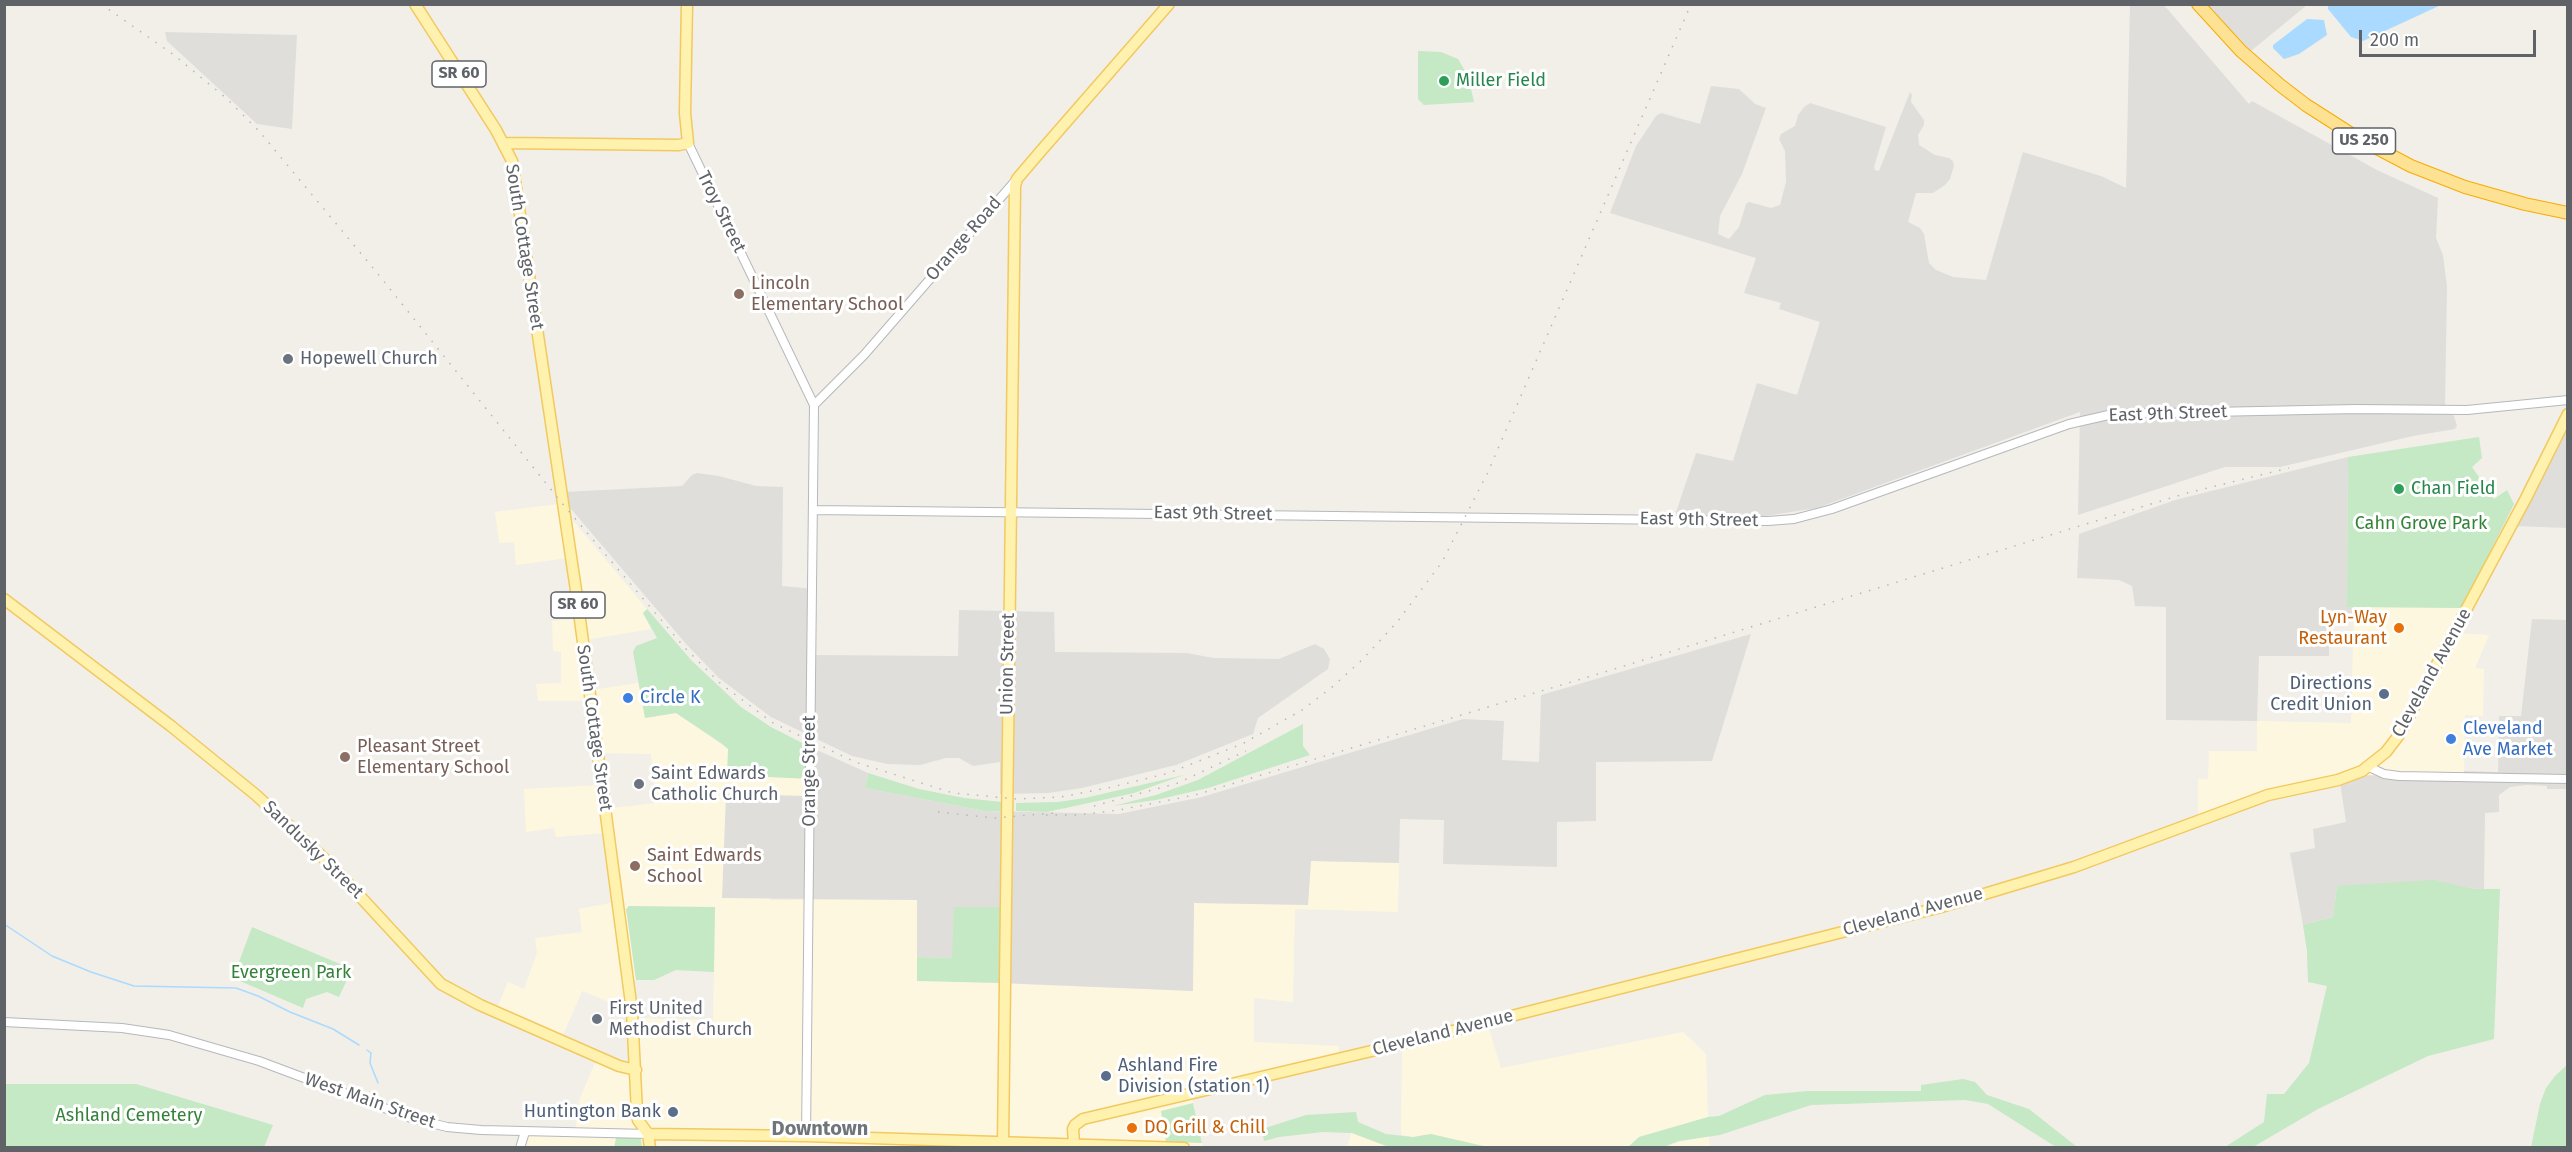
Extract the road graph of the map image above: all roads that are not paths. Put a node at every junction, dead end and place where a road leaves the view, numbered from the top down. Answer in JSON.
{"nodes":[{"id":1,"x":415,"y":4,"type":"edge"},
{"id":2,"x":687,"y":4,"type":"edge"},
{"id":3,"x":1169,"y":4,"type":"edge"},
{"id":4,"x":2198,"y":4,"type":"edge"},
{"id":5,"x":504,"y":143,"type":"junction"},
{"id":6,"x":688,"y":143,"type":"junction"},
{"id":7,"x":1016,"y":183,"type":"junction"},
{"id":8,"x":2568,"y":213,"type":"edge"},
{"id":9,"x":2568,"y":400,"type":"edge"},
{"id":10,"x":814,"y":405,"type":"junction"},
{"id":11,"x":2568,"y":414,"type":"edge"},
{"id":12,"x":813,"y":510,"type":"junction"},
{"id":13,"x":1010,"y":513,"type":"junction"},
{"id":14,"x":4,"y":599,"type":"edge"},
{"id":15,"x":2368,"y":767,"type":"junction"},
{"id":16,"x":2568,"y":778,"type":"edge"},
{"id":17,"x":4,"y":1022,"type":"edge"},
{"id":18,"x":636,"y":1070,"type":"junction"},
{"id":19,"x":525,"y":1132,"type":"junction"},
{"id":20,"x":648,"y":1134,"type":"junction"},
{"id":21,"x":806,"y":1136,"type":"junction"},
{"id":22,"x":852,"y":1142,"type":"edge"},
{"id":23,"x":1004,"y":1142,"type":"junction"},
{"id":24,"x":1074,"y":1144,"type":"junction"},
{"id":25,"x":520,"y":1148,"type":"edge"},
{"id":26,"x":650,"y":1148,"type":"edge"},
{"id":27,"x":1184,"y":1148,"type":"edge"}],
"edges":[{"from":1,"to":5,"type":"main road","number":"SR 60"},
{"from":2,"to":6,"type":"main road","name":"Troy Street"},
{"from":3,"to":7,"type":"main road","name":"Orange Road"},
{"from":4,"to":8,"type":"highway","number":"US 250"},
{"from":5,"to":6,"type":"main road"},
{"from":5,"to":18,"type":"main road","name":"South Cottage Street","number":"SR 60"},
{"from":6,"to":10,"type":"street","name":"Troy Street"},
{"from":7,"to":10,"type":"street","name":"Orange Road"},
{"from":7,"to":13,"type":"main road","name":"Union Street"},
{"from":9,"to":13,"type":"street","name":"East 9th Street"},
{"from":10,"to":12,"type":"street","name":"Orange Street"},
{"from":11,"to":15,"type":"main road","name":"Cleveland Avenue"},
{"from":12,"to":13,"type":"street","name":"East 9th Street"},
{"from":12,"to":21,"type":"street","name":"Orange Street"},
{"from":13,"to":23,"type":"main road","name":"Union Street"},
{"from":14,"to":18,"type":"main road","name":"Sandusky Street"},
{"from":15,"to":16,"type":"street"},
{"from":15,"to":24,"type":"main road","name":"Cleveland Avenue"},
{"from":17,"to":19,"type":"street","name":"West Main Street"},
{"from":18,"to":20,"type":"main road","name":"South Cottage Street","number":"SR 60"},
{"from":19,"to":20,"type":"street","name":"West Main Street"},
{"from":19,"to":25,"type":"street"},
{"from":20,"to":21,"type":"main road","name":"West Main Street"},
{"from":20,"to":26,"type":"main road","name":"South Cottage Street"},
{"from":21,"to":22,"type":"main road","name":"West Main Street"},
{"from":22,"to":23,"type":"main road","name":"West Main Street"},
{"from":23,"to":24,"type":"main road","name":"West Main Street"},
{"from":24,"to":27,"type":"main road","name":"West Main Street"}]}
